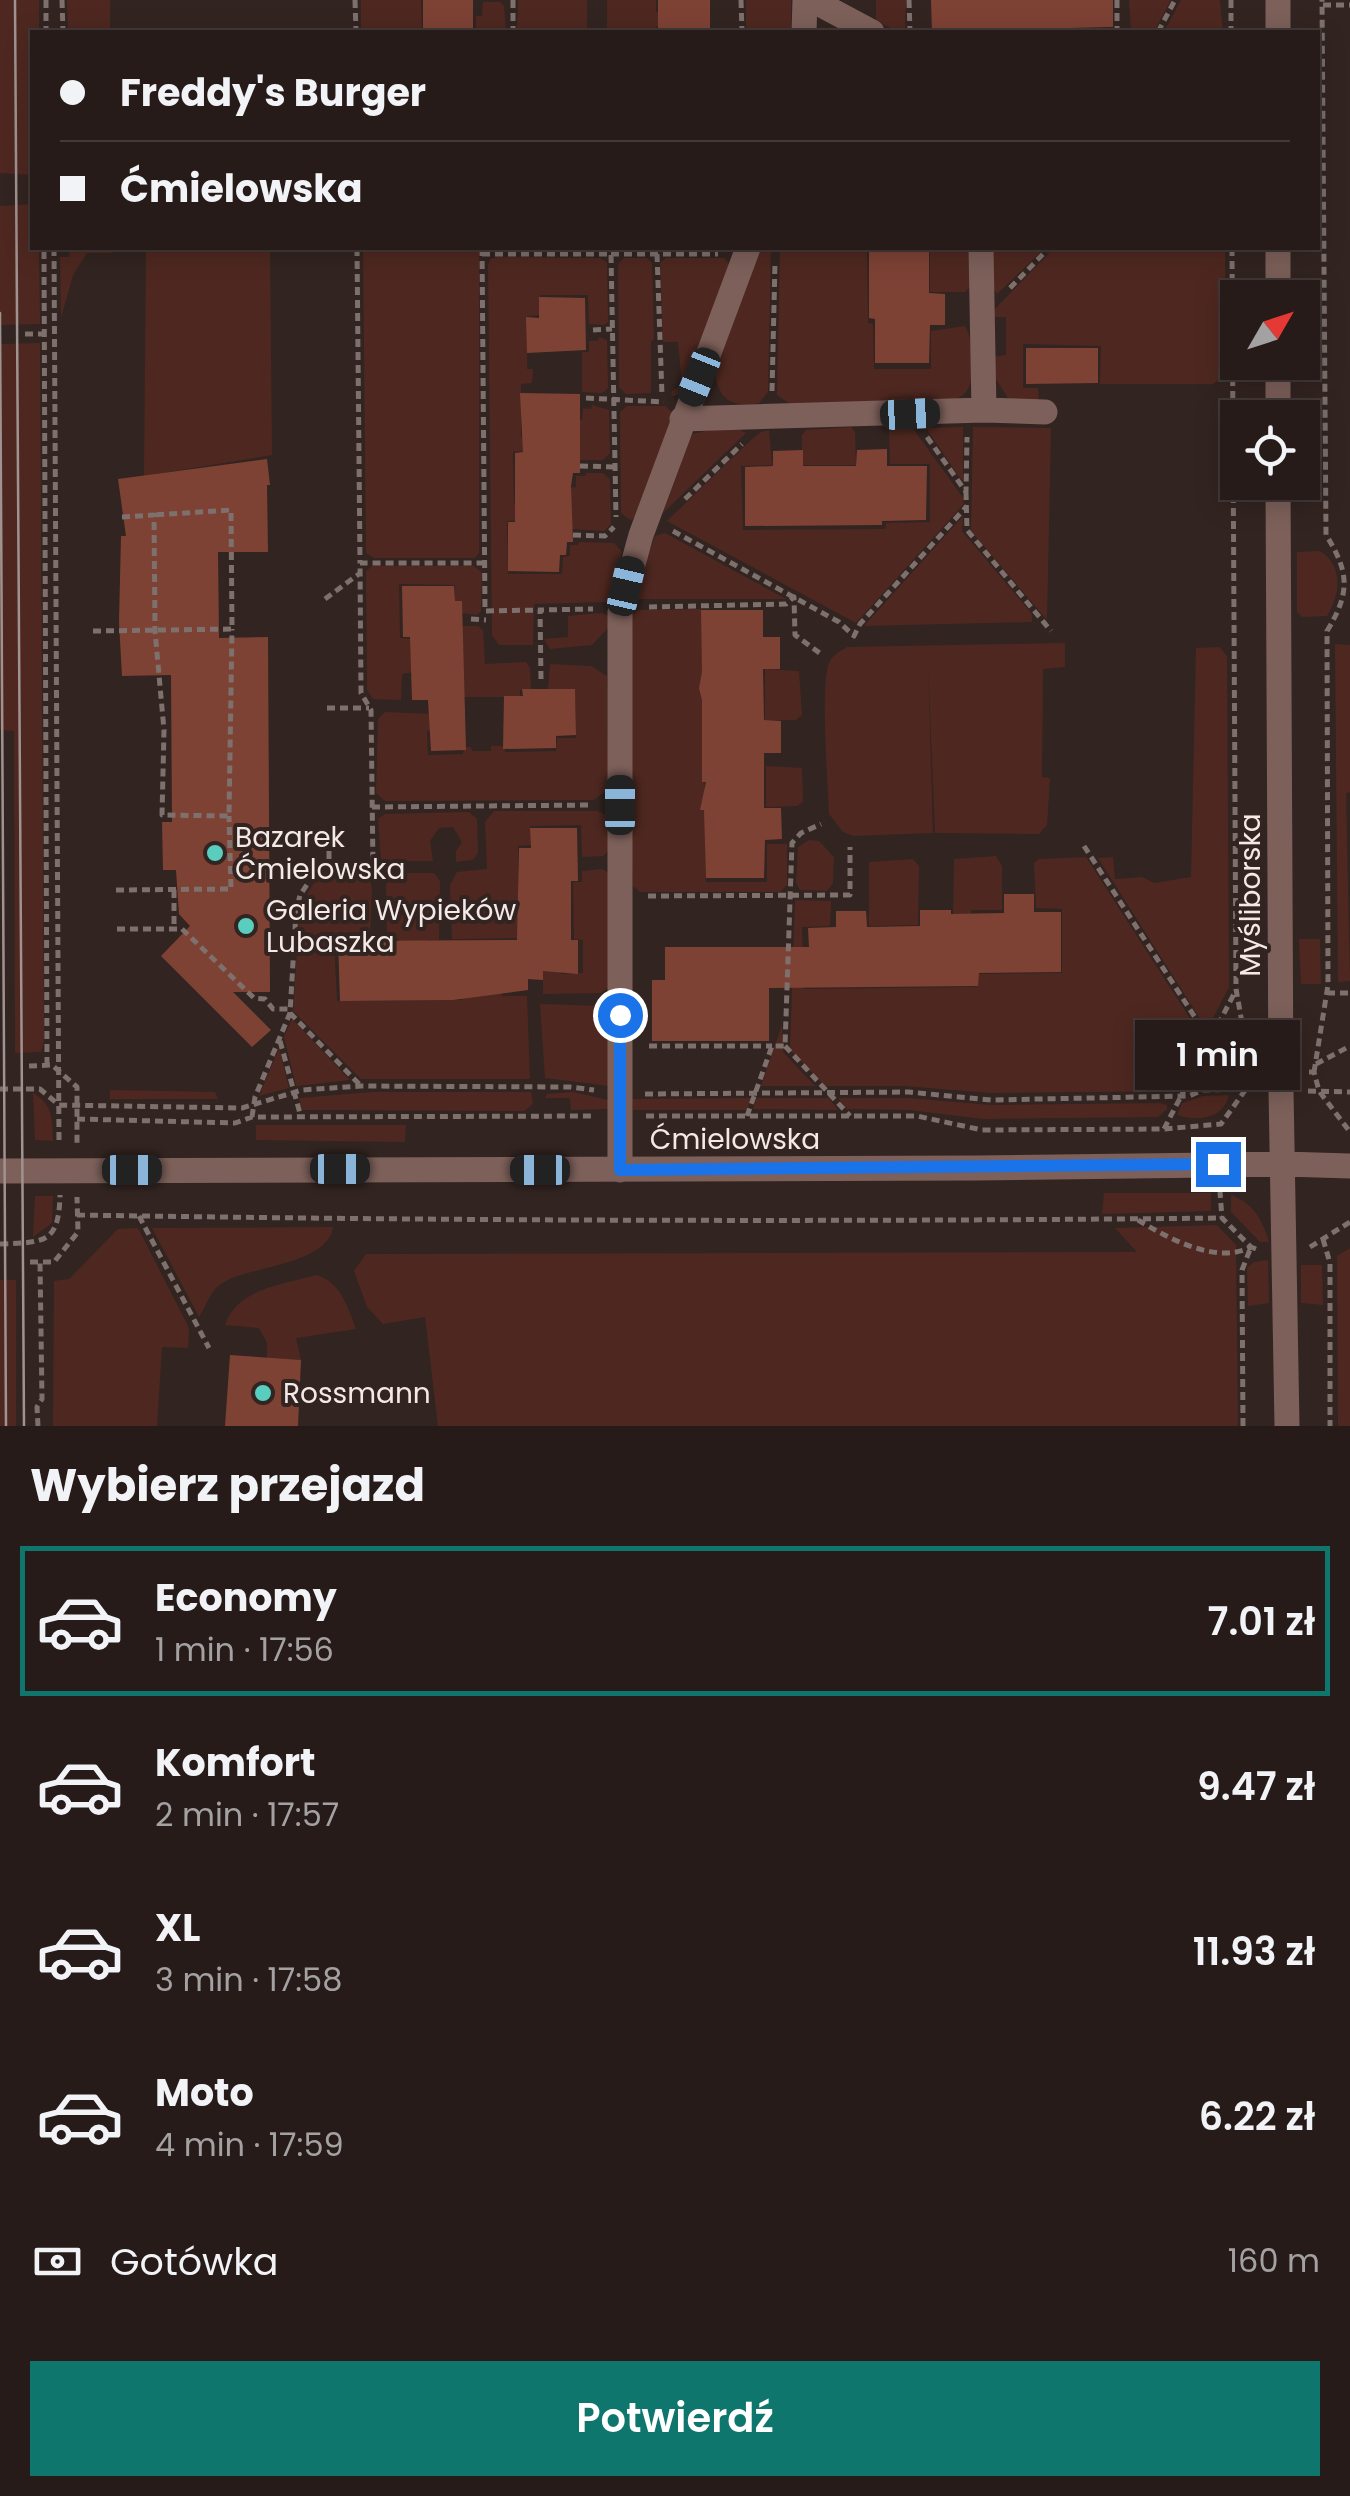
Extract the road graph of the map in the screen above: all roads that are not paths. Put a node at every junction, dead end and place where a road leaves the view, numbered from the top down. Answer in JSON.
{"nodes":[{"id":1,"x":809,"y":0,"type":"edge"},
{"id":2,"x":1278,"y":0,"type":"edge"},
{"id":3,"x":804,"y":30,"type":"edge"},
{"id":4,"x":868,"y":30,"type":"edge"},
{"id":5,"x":1278,"y":30,"type":"edge"},
{"id":6,"x":981,"y":250,"type":"edge"},
{"id":7,"x":1278,"y":250,"type":"edge"},
{"id":8,"x":747,"y":251,"type":"edge"},
{"id":9,"x":1278,"y":280,"type":"edge"},
{"id":10,"x":677,"y":409,"type":"junction"},
{"id":11,"x":975,"y":411,"type":"junction"},
{"id":12,"x":1044,"y":412,"type":"dead end"},
{"id":13,"x":1278,"y":500,"type":"edge"},
{"id":14,"x":1284,"y":1164,"type":"junction"},
{"id":15,"x":1350,"y":1166,"type":"edge"},
{"id":16,"x":620,"y":1170,"type":"junction"},
{"id":17,"x":0,"y":1171,"type":"edge"},
{"id":18,"x":1287,"y":1426,"type":"edge"}],
"edges":[{"from":1,"to":3,"type":"street"},
{"from":1,"to":4,"type":"street"},
{"from":2,"to":5,"type":"street"},
{"from":6,"to":11,"type":"street"},
{"from":7,"to":9,"type":"street"},
{"from":8,"to":10,"type":"street"},
{"from":10,"to":11,"type":"street"},
{"from":10,"to":16,"type":"street"},
{"from":11,"to":12,"type":"street"},
{"from":13,"to":14,"type":"street","name":"Myśliborska"},
{"from":14,"to":15,"type":"street","name":"Ćmielowska"},
{"from":14,"to":16,"type":"street","name":"Ćmielowska"},
{"from":14,"to":18,"type":"street","name":"Myśliborska"},
{"from":16,"to":17,"type":"street","name":"Ćmielowska"}]}
